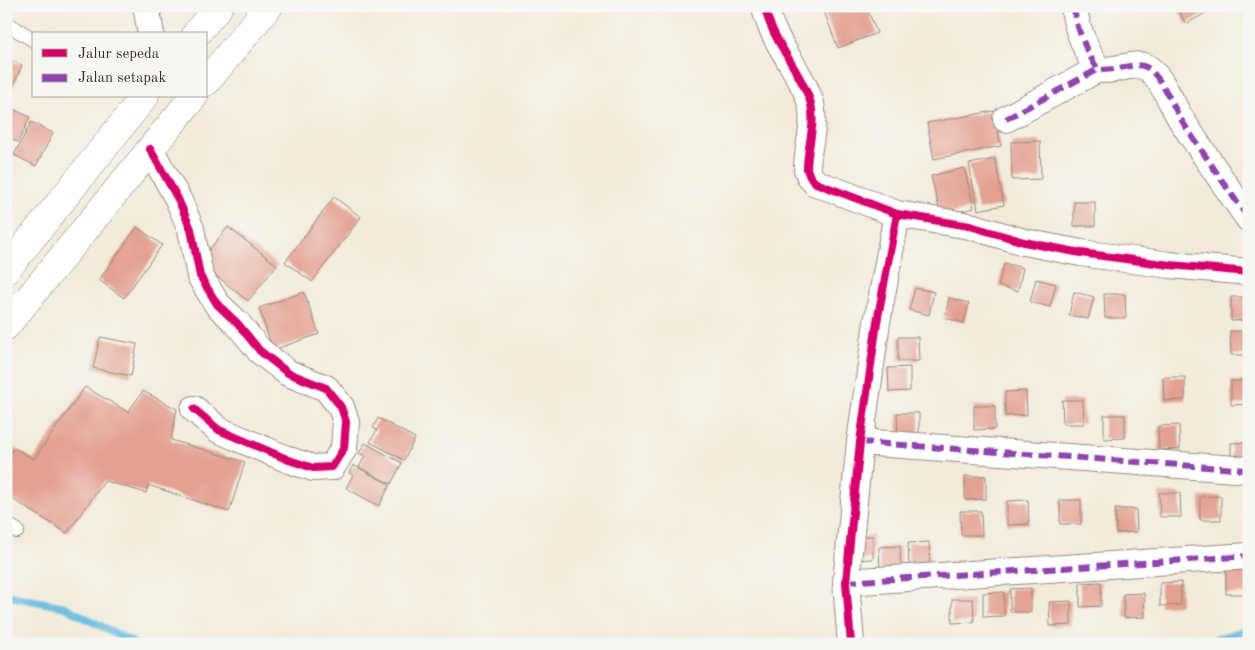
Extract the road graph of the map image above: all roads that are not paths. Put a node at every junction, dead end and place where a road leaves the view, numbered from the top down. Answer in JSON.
{"nodes":[{"id":1,"x":146,"y":6,"type":"edge"},
{"id":2,"x":219,"y":6,"type":"edge"},
{"id":3,"x":269,"y":6,"type":"edge"},
{"id":4,"x":765,"y":6,"type":"edge"},
{"id":5,"x":1074,"y":6,"type":"edge"},
{"id":6,"x":6,"y":23,"type":"edge"},
{"id":7,"x":151,"y":32,"type":"edge"},
{"id":8,"x":198,"y":32,"type":"edge"},
{"id":9,"x":32,"y":39,"type":"edge"},
{"id":10,"x":1098,"y":69,"type":"junction"},
{"id":11,"x":208,"y":80,"type":"edge"},
{"id":12,"x":192,"y":98,"type":"edge"},
{"id":13,"x":137,"y":99,"type":"edge"},
{"id":14,"x":1006,"y":119,"type":"dead end"},
{"id":15,"x":150,"y":149,"type":"junction"},
{"id":16,"x":898,"y":214,"type":"junction"},
{"id":17,"x":1249,"y":219,"type":"edge"},
{"id":18,"x":6,"y":270,"type":"edge"},
{"id":19,"x":1249,"y":272,"type":"edge"},
{"id":20,"x":6,"y":326,"type":"edge"},
{"id":21,"x":194,"y":410,"type":"dead end"},
{"id":22,"x":860,"y":442,"type":"junction"},
{"id":23,"x":1249,"y":470,"type":"edge"},
{"id":24,"x":1249,"y":556,"type":"edge"},
{"id":25,"x":846,"y":582,"type":"junction"},
{"id":26,"x":851,"y":644,"type":"edge"}],
"edges":[{"from":1,"to":7,"type":"street"},
{"from":2,"to":8,"type":"highway"},
{"from":3,"to":11,"type":"highway"},
{"from":4,"to":16,"type":"street"},
{"from":5,"to":10,"type":"street"},
{"from":6,"to":9,"type":"lane"},
{"from":10,"to":14,"type":"street"},
{"from":10,"to":17,"type":"street"},
{"from":12,"to":15,"type":"highway"},
{"from":13,"to":18,"type":"highway"},
{"from":15,"to":20,"type":"highway"},
{"from":15,"to":21,"type":"street"},
{"from":16,"to":19,"type":"street"},
{"from":16,"to":22,"type":"street"},
{"from":22,"to":23,"type":"street"},
{"from":22,"to":25,"type":"street"},
{"from":24,"to":25,"type":"street"},
{"from":25,"to":26,"type":"street"}]}
